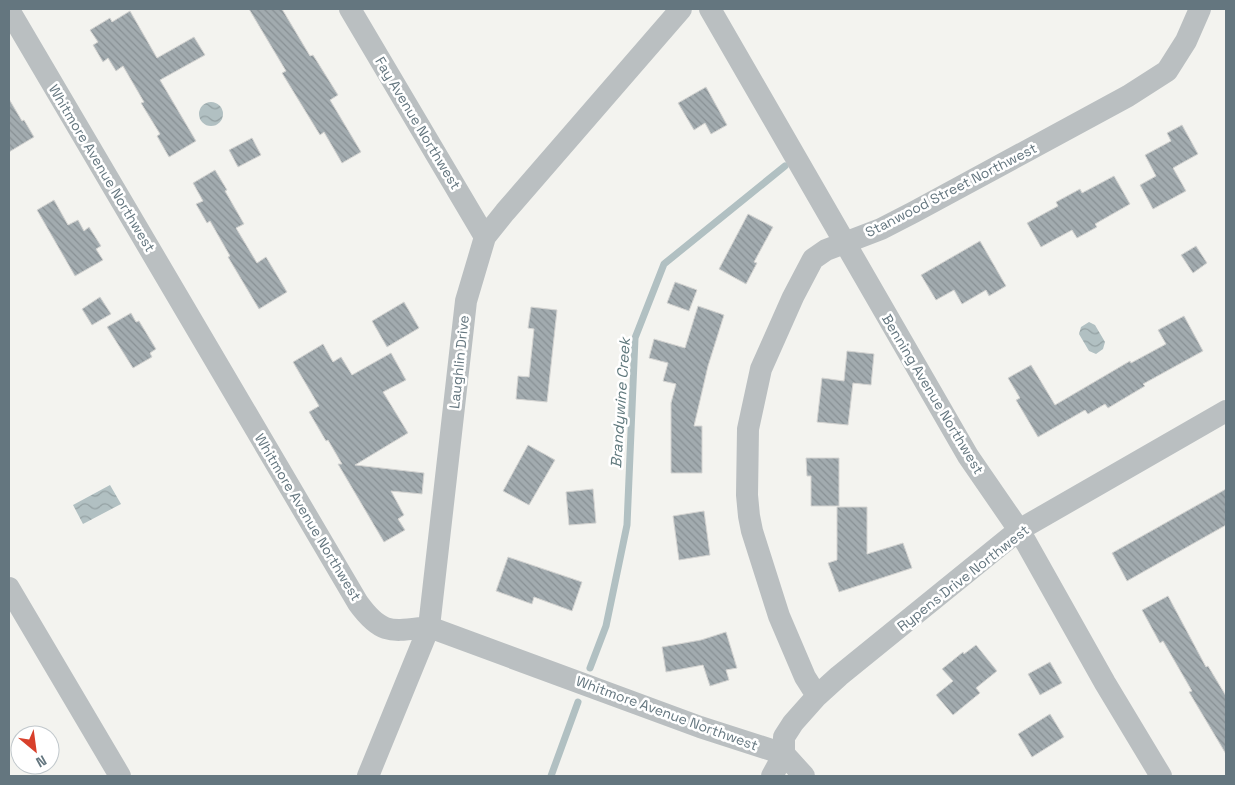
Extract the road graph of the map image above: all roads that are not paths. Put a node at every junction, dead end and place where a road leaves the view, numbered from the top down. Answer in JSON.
{"nodes":[{"id":1,"x":350,"y":9,"type":"edge"},
{"id":2,"x":681,"y":9,"type":"edge"},
{"id":3,"x":710,"y":9,"type":"edge"},
{"id":4,"x":1200,"y":9,"type":"edge"},
{"id":5,"x":9,"y":10,"type":"edge"},
{"id":6,"x":485,"y":237,"type":"junction"},
{"id":7,"x":844,"y":242,"type":"junction"},
{"id":8,"x":1226,"y":411,"type":"edge"},
{"id":9,"x":1019,"y":530,"type":"junction"},
{"id":10,"x":9,"y":588,"type":"edge"},
{"id":11,"x":429,"y":627,"type":"junction"},
{"id":12,"x":817,"y":696,"type":"junction"},
{"id":13,"x":784,"y":754,"type":"junction"},
{"id":14,"x":120,"y":776,"type":"edge"},
{"id":15,"x":368,"y":776,"type":"edge"},
{"id":16,"x":772,"y":776,"type":"edge"},
{"id":17,"x":804,"y":776,"type":"edge"},
{"id":18,"x":1161,"y":776,"type":"edge"}],
"edges":[{"from":1,"to":6,"type":"street","name":"Fay Avenue Northwest"},
{"from":2,"to":6,"type":"street","name":"Laughlin Drive"},
{"from":3,"to":7,"type":"street","name":"Benning Avenue Northwest"},
{"from":4,"to":7,"type":"street","name":"Stanwood Street Northwest"},
{"from":5,"to":11,"type":"street","name":"Whitmore Avenue Northwest"},
{"from":6,"to":11,"type":"street","name":"Laughlin Drive"},
{"from":7,"to":9,"type":"street","name":"Benning Avenue Northwest"},
{"from":7,"to":12,"type":"street","name":"Stanwood Street Northwest"},
{"from":8,"to":9,"type":"street","name":"Rypens Drive Northwest"},
{"from":9,"to":12,"type":"street","name":"Rypens Drive Northwest"},
{"from":9,"to":18,"type":"street","name":"Benning Avenue Northwest"},
{"from":10,"to":14,"type":"street"},
{"from":11,"to":13,"type":"street","name":"Whitmore Avenue Northwest"},
{"from":11,"to":15,"type":"street","name":"Laughlin Drive"},
{"from":12,"to":13,"type":"street","name":"Rypens Drive Northwest"},
{"from":13,"to":16,"type":"street","name":"Rypens Drive Northwest"},
{"from":13,"to":17,"type":"street","name":"Whitmore Avenue Northwest"}]}
